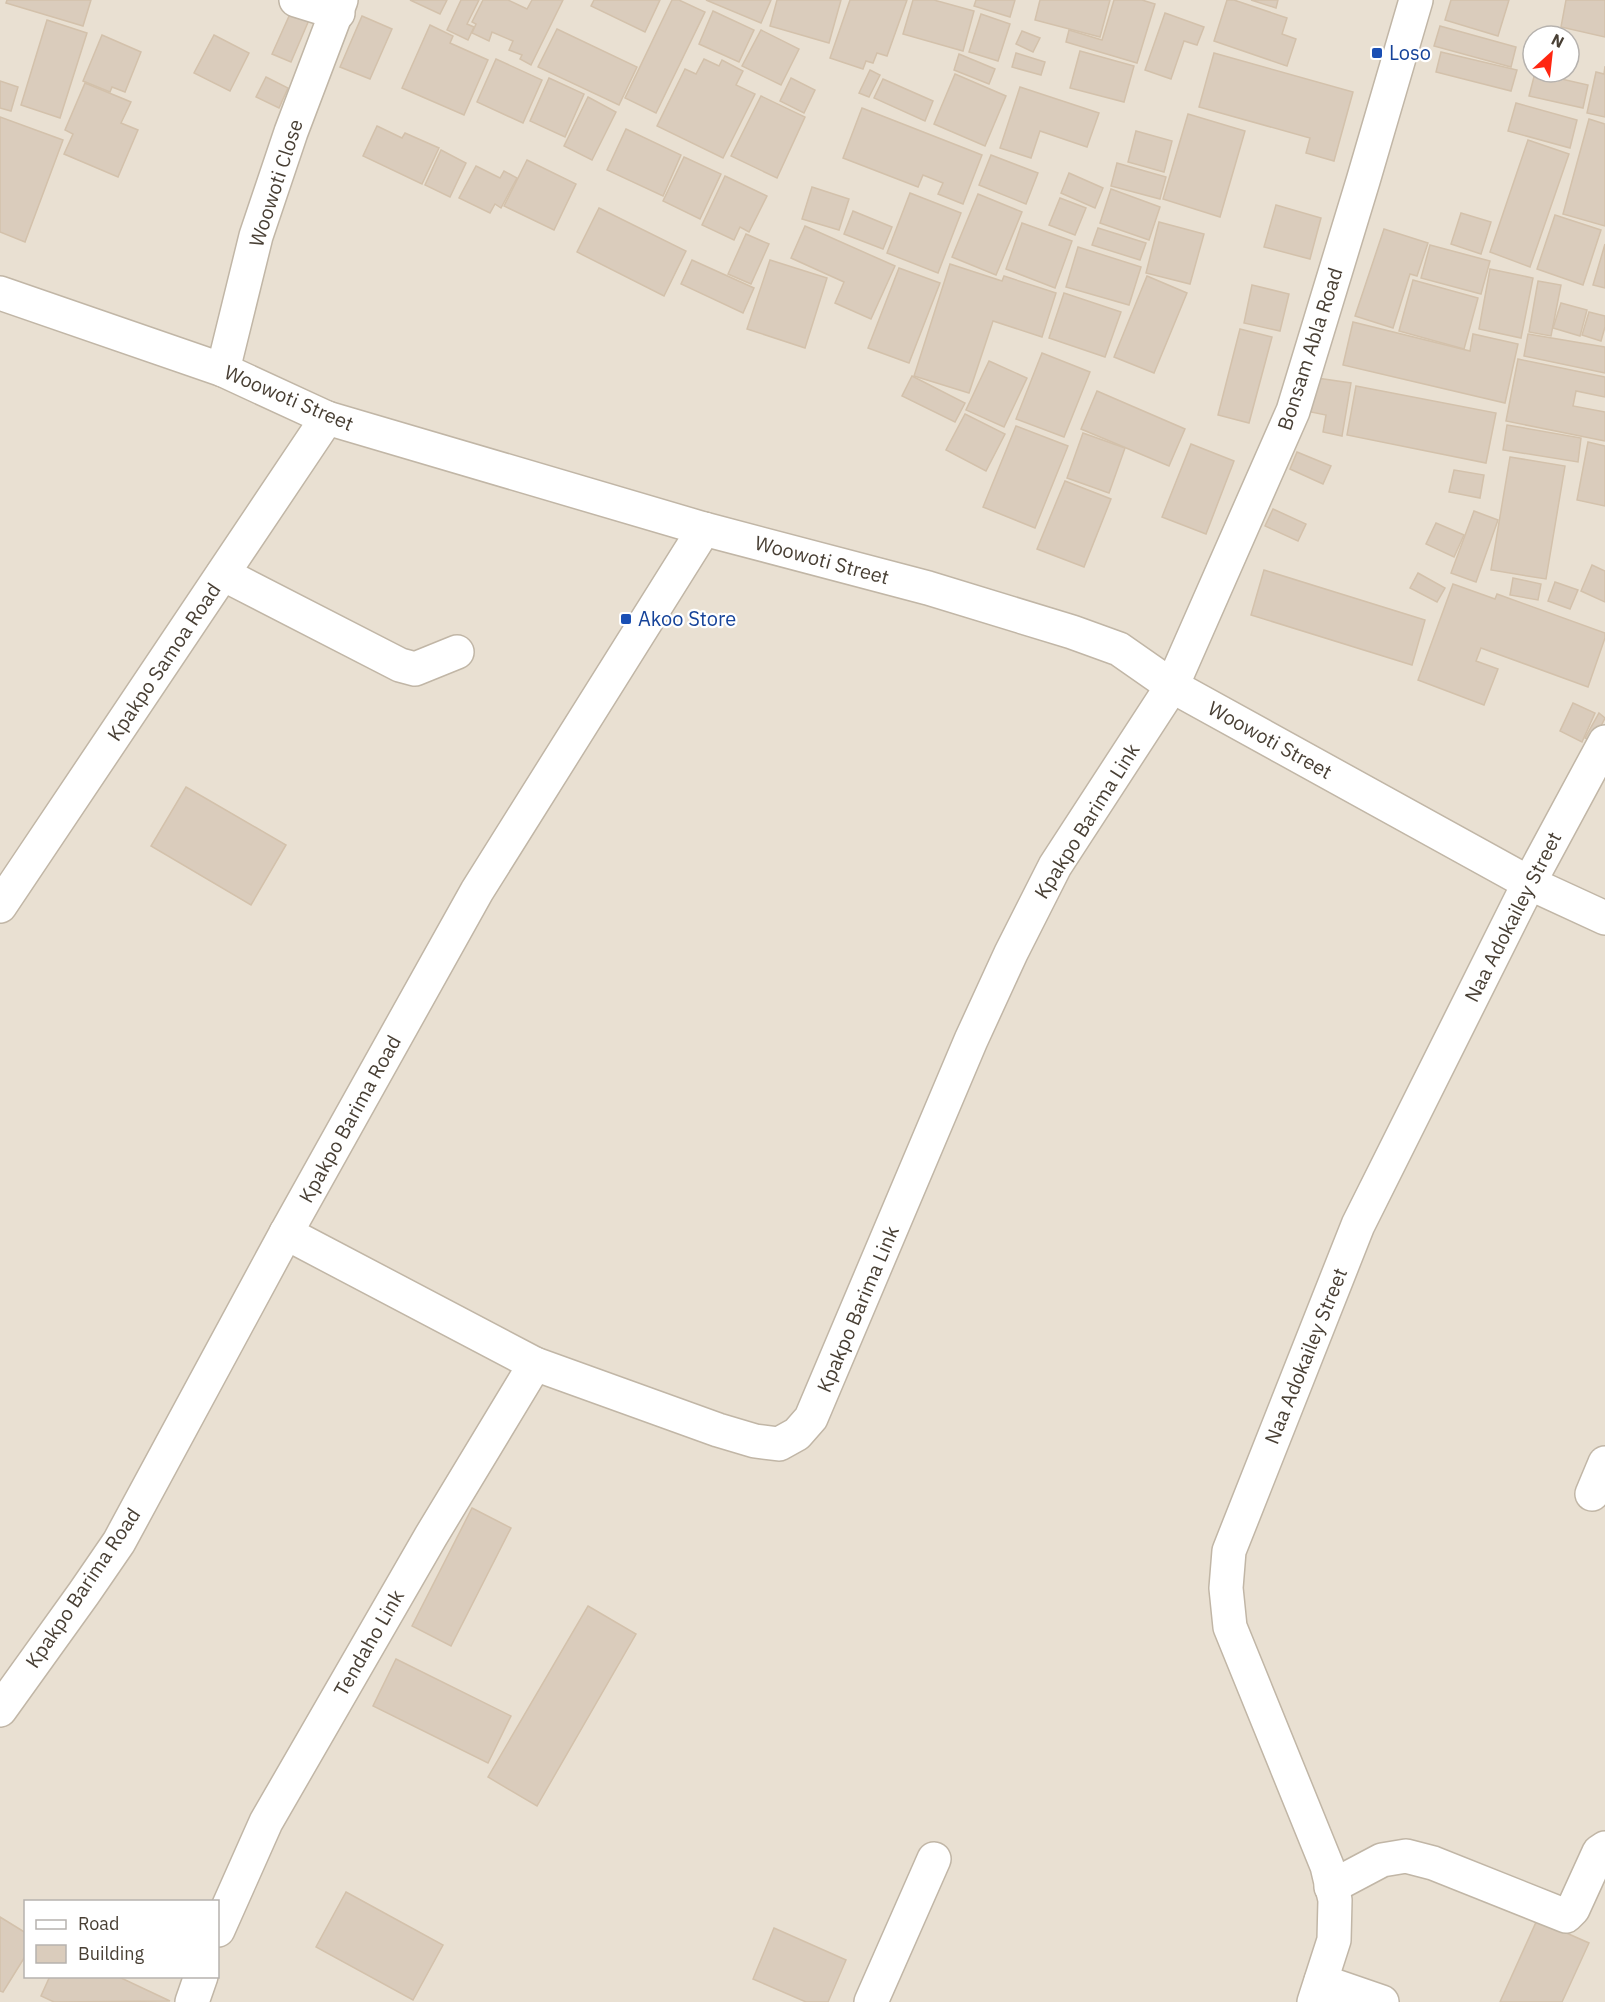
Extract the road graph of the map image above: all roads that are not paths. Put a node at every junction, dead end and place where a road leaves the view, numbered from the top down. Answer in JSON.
{"nodes":[{"id":1,"x":296,"y":0,"type":"edge"},
{"id":2,"x":1416,"y":0,"type":"edge"},
{"id":3,"x":339,"y":6,"type":"edge"},
{"id":4,"x":0,"y":293,"type":"edge"},
{"id":5,"x":223,"y":370,"type":"junction"},
{"id":6,"x":327,"y":418,"type":"junction"},
{"id":7,"x":704,"y":529,"type":"junction"},
{"id":8,"x":223,"y":574,"type":"junction"},
{"id":9,"x":457,"y":652,"type":"dead end"},
{"id":10,"x":1172,"y":686,"type":"junction"},
{"id":11,"x":1605,"y":742,"type":"edge"},
{"id":12,"x":1529,"y":883,"type":"junction"},
{"id":13,"x":0,"y":906,"type":"edge"},
{"id":14,"x":1605,"y":918,"type":"edge"},
{"id":15,"x":286,"y":1233,"type":"junction"},
{"id":16,"x":535,"y":1364,"type":"junction"},
{"id":17,"x":1605,"y":1463,"type":"edge"},
{"id":18,"x":1592,"y":1494,"type":"dead end"},
{"id":19,"x":0,"y":1710,"type":"edge"},
{"id":20,"x":1605,"y":1848,"type":"edge"},
{"id":21,"x":934,"y":1859,"type":"dead end"},
{"id":22,"x":1331,"y":1887,"type":"junction"},
{"id":23,"x":219,"y":1928,"type":"edge"},
{"id":24,"x":201,"y":1978,"type":"edge"},
{"id":25,"x":1318,"y":1991,"type":"edge"},
{"id":26,"x":192,"y":2002,"type":"edge"},
{"id":27,"x":871,"y":2002,"type":"edge"},
{"id":28,"x":1382,"y":2002,"type":"edge"}],
"edges":[{"from":1,"to":3,"type":"street"},
{"from":2,"to":10,"type":"street","name":"Bonsam Abla Road"},
{"from":3,"to":5,"type":"street","name":"Woowoti Close"},
{"from":4,"to":5,"type":"street","name":"Woowoti Street"},
{"from":5,"to":6,"type":"street","name":"Woowoti Street"},
{"from":6,"to":7,"type":"street","name":"Woowoti Street"},
{"from":6,"to":8,"type":"street","name":"Kpakpo Samoa Road"},
{"from":7,"to":10,"type":"street","name":"Woowoti Street"},
{"from":7,"to":15,"type":"street","name":"Kpakpo Barima Road"},
{"from":8,"to":9,"type":"street"},
{"from":8,"to":13,"type":"street","name":"Kpakpo Samoa Road"},
{"from":10,"to":12,"type":"street","name":"Woowoti Street"},
{"from":10,"to":16,"type":"street","name":"Kpakpo Barima Link"},
{"from":11,"to":12,"type":"street","name":"Naa Adokailey Street"},
{"from":12,"to":14,"type":"street","name":"Woowoti Street"},
{"from":12,"to":22,"type":"street","name":"Naa Adokailey Street"},
{"from":15,"to":16,"type":"street","name":"Kpakpo Barima Link"},
{"from":15,"to":19,"type":"street","name":"Kpakpo Barima Road"},
{"from":16,"to":23,"type":"street","name":"Tendaho Link"},
{"from":17,"to":18,"type":"street"},
{"from":20,"to":22,"type":"street"},
{"from":21,"to":27,"type":"street"},
{"from":22,"to":25,"type":"street","name":"Naa Adokailey Street"},
{"from":24,"to":26,"type":"street"},
{"from":25,"to":28,"type":"street"}]}
